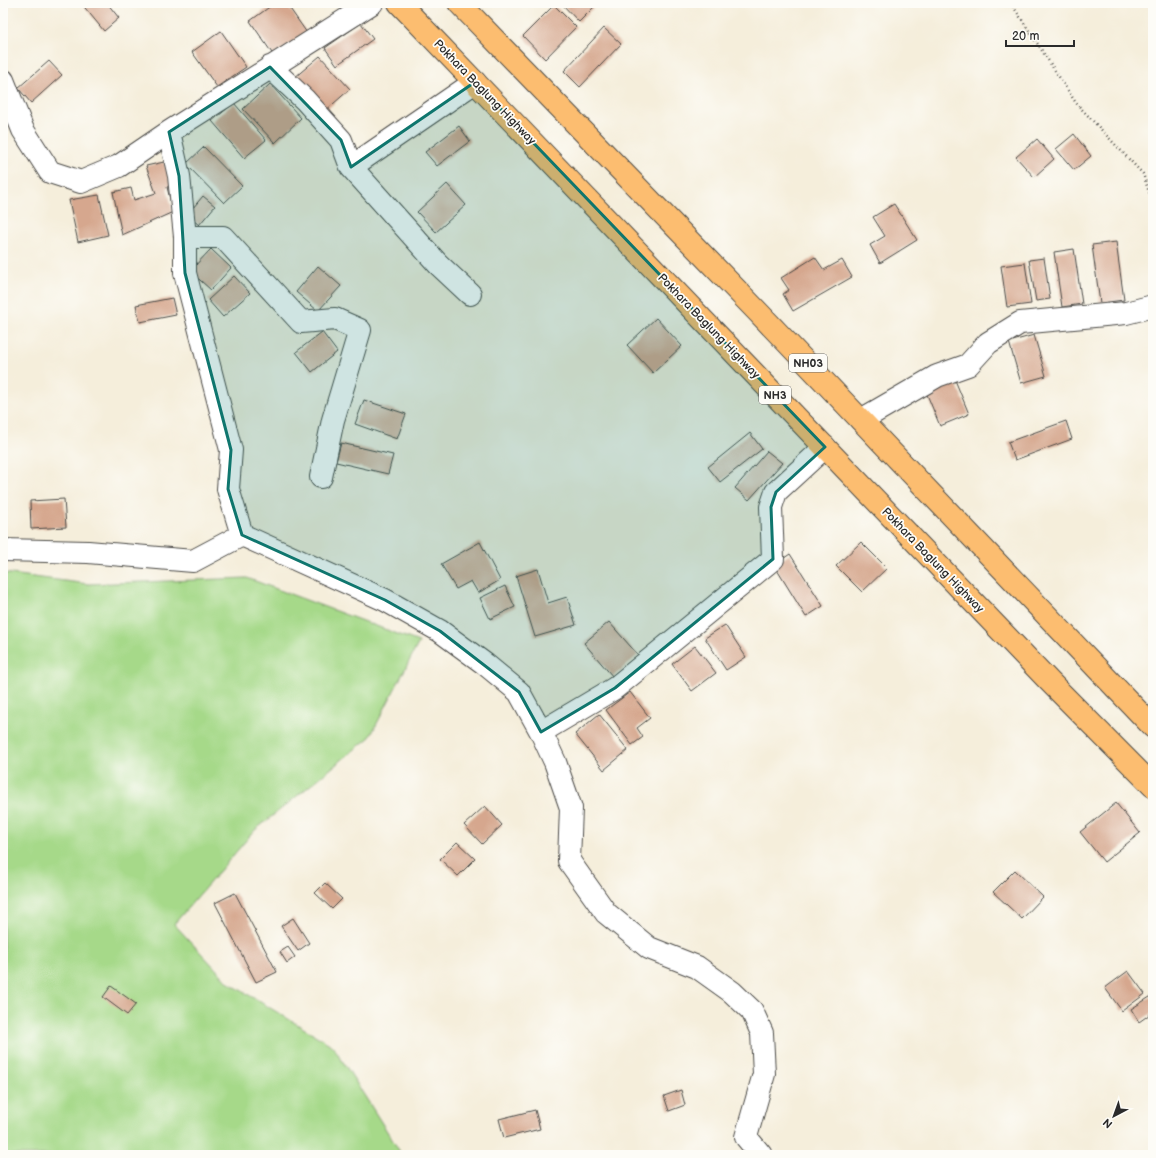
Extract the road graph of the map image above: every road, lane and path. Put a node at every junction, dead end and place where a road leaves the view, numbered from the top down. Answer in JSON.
{"nodes":[{"id":1,"x":372,"y":3,"type":"edge"},
{"id":2,"x":400,"y":3,"type":"edge"},
{"id":3,"x":459,"y":3,"type":"edge"},
{"id":4,"x":1011,"y":3,"type":"edge"},
{"id":5,"x":270,"y":67,"type":"junction"},
{"id":6,"x":3,"y":80,"type":"edge"},
{"id":7,"x":475,"y":82,"type":"junction"},
{"id":8,"x":169,"y":132,"type":"junction"},
{"id":9,"x":351,"y":167,"type":"junction"},
{"id":10,"x":1153,"y":204,"type":"edge"},
{"id":11,"x":185,"y":237,"type":"junction"},
{"id":12,"x":470,"y":294,"type":"dead end"},
{"id":13,"x":1153,"y":306,"type":"edge"},
{"id":14,"x":861,"y":420,"type":"junction"},
{"id":15,"x":826,"y":447,"type":"junction"},
{"id":16,"x":321,"y":477,"type":"dead end"},
{"id":17,"x":242,"y":535,"type":"junction"},
{"id":18,"x":3,"y":550,"type":"edge"},
{"id":19,"x":1153,"y":727,"type":"edge"},
{"id":20,"x":541,"y":732,"type":"junction"},
{"id":21,"x":1153,"y":786,"type":"edge"},
{"id":22,"x":761,"y":1155,"type":"edge"}],
"edges":[{"from":1,"to":5,"type":"street"},
{"from":2,"to":7,"type":"highway","name":"Pokhara Baglung Highway","number":"NH3"},
{"from":3,"to":14,"type":"highway","number":"NH03"},
{"from":4,"to":10,"type":"path"},
{"from":5,"to":8,"type":"street"},
{"from":5,"to":9,"type":"street"},
{"from":6,"to":8,"type":"street"},
{"from":7,"to":9,"type":"street"},
{"from":7,"to":15,"type":"highway","name":"Pokhara Baglung Highway","number":"NH3"},
{"from":8,"to":11,"type":"street"},
{"from":9,"to":12,"type":"street"},
{"from":11,"to":16,"type":"street"},
{"from":11,"to":17,"type":"street"},
{"from":13,"to":14,"type":"street"},
{"from":14,"to":19,"type":"highway","number":"NH03"},
{"from":15,"to":20,"type":"street"},
{"from":15,"to":21,"type":"highway","name":"Pokhara Baglung Highway","number":"NH3"},
{"from":17,"to":18,"type":"street"},
{"from":17,"to":20,"type":"street"},
{"from":20,"to":22,"type":"street"}]}
